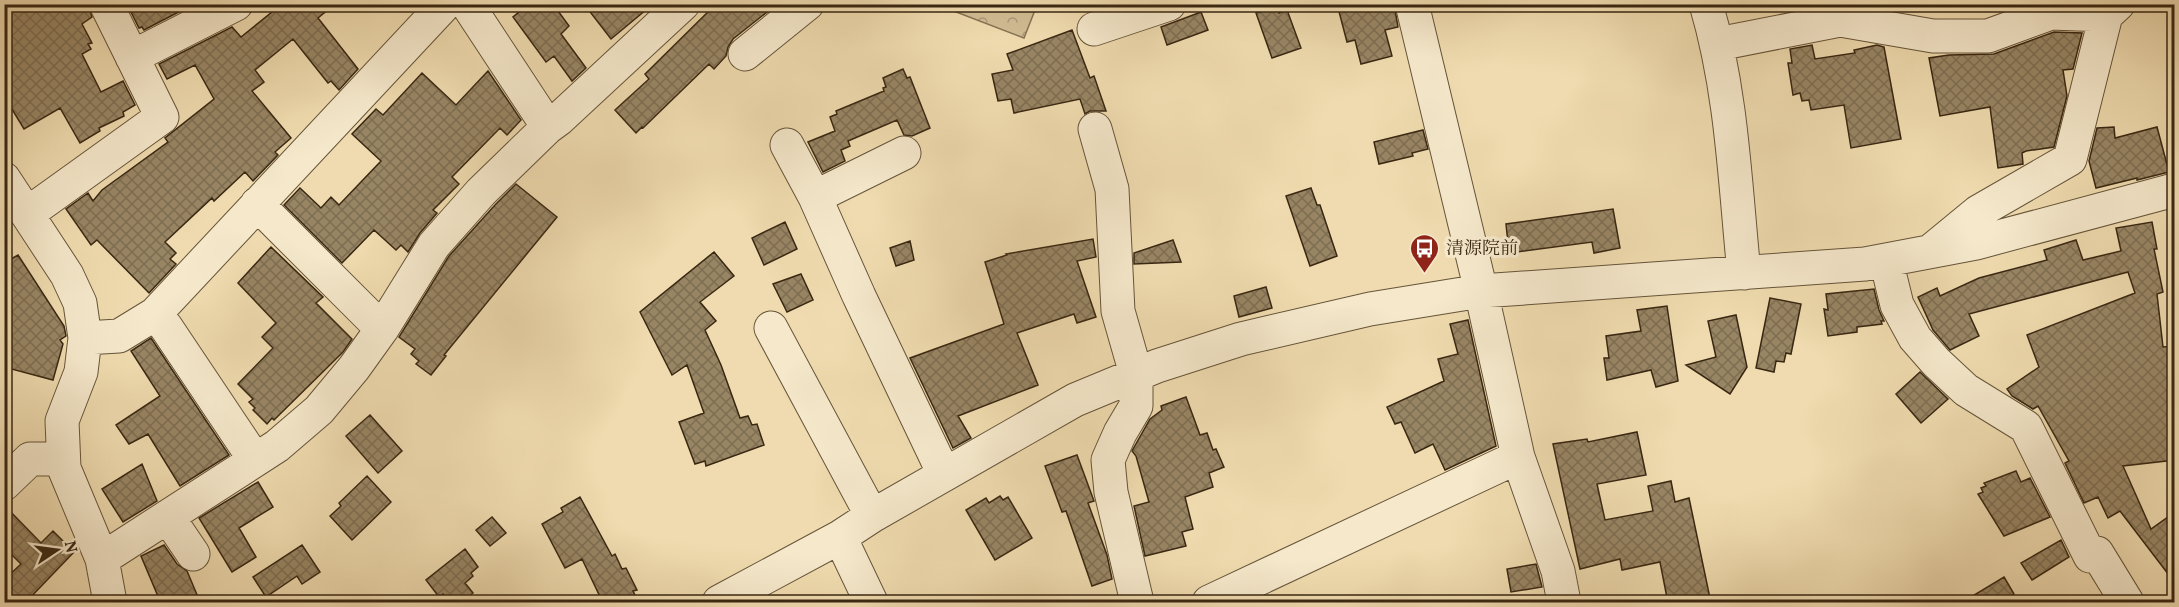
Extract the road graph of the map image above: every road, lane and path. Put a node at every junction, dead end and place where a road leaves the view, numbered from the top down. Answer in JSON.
{"nodes":[{"id":1,"x":106,"y":4,"type":"edge"},
{"id":2,"x":236,"y":4,"type":"edge"},
{"id":3,"x":445,"y":4,"type":"edge"},
{"id":4,"x":467,"y":4,"type":"edge"},
{"id":5,"x":807,"y":4,"type":"edge"},
{"id":6,"x":1168,"y":4,"type":"edge"},
{"id":7,"x":1412,"y":4,"type":"edge"},
{"id":8,"x":1706,"y":4,"type":"edge"},
{"id":9,"x":669,"y":9,"type":"edge"},
{"id":10,"x":2112,"y":10,"type":"edge"},
{"id":11,"x":1094,"y":29,"type":"dead end"},
{"id":12,"x":1718,"y":45,"type":"junction"},
{"id":13,"x":745,"y":54,"type":"dead end"},
{"id":14,"x":132,"y":57,"type":"junction"},
{"id":15,"x":548,"y":127,"type":"junction"},
{"id":16,"x":1095,"y":129,"type":"dead end"},
{"id":17,"x":787,"y":145,"type":"dead end"},
{"id":18,"x":890,"y":152,"type":"dead end"},
{"id":19,"x":4,"y":179,"type":"edge"},
{"id":20,"x":2175,"y":190,"type":"edge"},
{"id":21,"x":815,"y":197,"type":"junction"},
{"id":22,"x":257,"y":204,"type":"junction"},
{"id":23,"x":27,"y":214,"type":"junction"},
{"id":24,"x":1929,"y":252,"type":"junction"},
{"id":25,"x":1886,"y":260,"type":"junction"},
{"id":26,"x":1744,"y":273,"type":"junction"},
{"id":27,"x":1481,"y":291,"type":"junction"},
{"id":28,"x":155,"y":314,"type":"junction"},
{"id":29,"x":771,"y":328,"type":"dead end"},
{"id":30,"x":382,"y":329,"type":"junction"},
{"id":31,"x":85,"y":338,"type":"junction"},
{"id":32,"x":1136,"y":374,"type":"junction"},
{"id":33,"x":1518,"y":457,"type":"junction"},
{"id":34,"x":63,"y":459,"type":"junction"},
{"id":35,"x":255,"y":460,"type":"junction"},
{"id":36,"x":944,"y":474,"type":"junction"},
{"id":37,"x":4,"y":484,"type":"edge"},
{"id":38,"x":872,"y":516,"type":"junction"},
{"id":39,"x":168,"y":517,"type":"junction"},
{"id":40,"x":840,"y":537,"type":"junction"},
{"id":41,"x":193,"y":554,"type":"dead end"},
{"id":42,"x":102,"y":559,"type":"junction"},
{"id":43,"x":110,"y":603,"type":"edge"},
{"id":44,"x":719,"y":603,"type":"edge"},
{"id":45,"x":871,"y":603,"type":"edge"},
{"id":46,"x":1137,"y":603,"type":"edge"},
{"id":47,"x":1209,"y":603,"type":"edge"},
{"id":48,"x":1564,"y":603,"type":"edge"},
{"id":49,"x":2127,"y":603,"type":"edge"}],
"edges":[{"from":1,"to":14,"type":"street"},
{"from":2,"to":14,"type":"street"},
{"from":3,"to":22,"type":"street"},
{"from":4,"to":15,"type":"street"},
{"from":5,"to":13,"type":"street"},
{"from":6,"to":11,"type":"street"},
{"from":7,"to":27,"type":"street"},
{"from":8,"to":12,"type":"street"},
{"from":9,"to":15,"type":"street"},
{"from":10,"to":12,"type":"street"},
{"from":10,"to":24,"type":"street"},
{"from":12,"to":26,"type":"street"},
{"from":14,"to":23,"type":"street"},
{"from":15,"to":30,"type":"street"},
{"from":16,"to":32,"type":"street"},
{"from":17,"to":21,"type":"street"},
{"from":18,"to":21,"type":"street"},
{"from":19,"to":23,"type":"street"},
{"from":20,"to":24,"type":"street"},
{"from":21,"to":36,"type":"street"},
{"from":22,"to":28,"type":"street"},
{"from":22,"to":30,"type":"street"},
{"from":23,"to":31,"type":"street"},
{"from":24,"to":25,"type":"street"},
{"from":25,"to":26,"type":"street"},
{"from":25,"to":49,"type":"street"},
{"from":26,"to":27,"type":"street"},
{"from":27,"to":32,"type":"street"},
{"from":27,"to":33,"type":"street"},
{"from":28,"to":31,"type":"street"},
{"from":28,"to":35,"type":"street"},
{"from":29,"to":38,"type":"street"},
{"from":30,"to":35,"type":"street"},
{"from":31,"to":34,"type":"street"},
{"from":32,"to":36,"type":"street"},
{"from":32,"to":46,"type":"street"},
{"from":33,"to":47,"type":"street"},
{"from":33,"to":48,"type":"street"},
{"from":34,"to":37,"type":"street"},
{"from":34,"to":42,"type":"street"},
{"from":35,"to":39,"type":"street"},
{"from":36,"to":38,"type":"street"},
{"from":38,"to":40,"type":"street"},
{"from":39,"to":41,"type":"street"},
{"from":39,"to":42,"type":"street"},
{"from":40,"to":44,"type":"street"},
{"from":40,"to":45,"type":"street"},
{"from":42,"to":43,"type":"street"}]}
